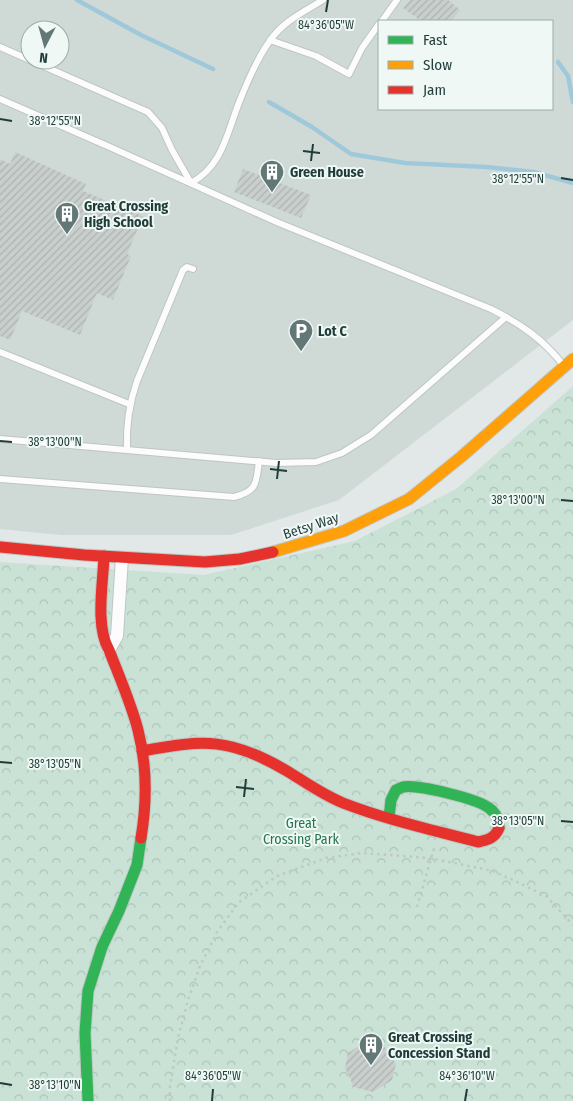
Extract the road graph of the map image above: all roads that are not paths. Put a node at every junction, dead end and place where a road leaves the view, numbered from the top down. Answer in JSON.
{"nodes":[{"id":1,"x":323,"y":0,"type":"edge"},
{"id":2,"x":398,"y":0,"type":"edge"},
{"id":3,"x":383,"y":20,"type":"edge"},
{"id":4,"x":378,"y":25,"type":"edge"},
{"id":5,"x":270,"y":40,"type":"junction"},
{"id":6,"x":0,"y":47,"type":"edge"},
{"id":7,"x":0,"y":99,"type":"edge"},
{"id":8,"x":190,"y":183,"type":"junction"},
{"id":9,"x":193,"y":269,"type":"dead end"},
{"id":10,"x":506,"y":317,"type":"junction"},
{"id":11,"x":0,"y":352,"type":"edge"},
{"id":12,"x":569,"y":363,"type":"edge"},
{"id":13,"x":130,"y":404,"type":"junction"},
{"id":14,"x":0,"y":439,"type":"edge"},
{"id":15,"x":127,"y":449,"type":"junction"},
{"id":16,"x":259,"y":461,"type":"junction"},
{"id":17,"x":0,"y":479,"type":"edge"},
{"id":18,"x":0,"y":547,"type":"edge"},
{"id":19,"x":104,"y":556,"type":"junction"},
{"id":20,"x":122,"y":558,"type":"junction"},
{"id":21,"x":102,"y":607,"type":"junction"},
{"id":22,"x":118,"y":607,"type":"junction"},
{"id":23,"x":110,"y":650,"type":"junction"},
{"id":24,"x":142,"y":751,"type":"junction"},
{"id":25,"x":389,"y":817,"type":"junction"},
{"id":26,"x":88,"y":1101,"type":"edge"}],
"edges":[{"from":1,"to":5,"type":"lane"},
{"from":2,"to":3,"type":"lane"},
{"from":4,"to":5,"type":"lane"},
{"from":5,"to":8,"type":"lane"},
{"from":6,"to":8,"type":"lane"},
{"from":7,"to":8,"type":"lane"},
{"from":8,"to":10,"type":"lane"},
{"from":9,"to":13,"type":"lane"},
{"from":10,"to":12,"type":"lane"},
{"from":10,"to":16,"type":"lane"},
{"from":11,"to":13,"type":"lane"},
{"from":12,"to":20,"type":"street","name":"Betsy Way"},
{"from":13,"to":15,"type":"lane"},
{"from":14,"to":15,"type":"lane"},
{"from":15,"to":16,"type":"lane"},
{"from":16,"to":17,"type":"lane"},
{"from":18,"to":19,"type":"street","name":"Betsy Way"},
{"from":19,"to":20,"type":"street","name":"Betsy Way"},
{"from":19,"to":21,"type":"street"},
{"from":20,"to":22,"type":"street"},
{"from":21,"to":22,"type":"street"},
{"from":21,"to":23,"type":"street"},
{"from":22,"to":23,"type":"street"},
{"from":23,"to":24,"type":"street"},
{"from":24,"to":25,"type":"street"},
{"from":24,"to":26,"type":"street"},
{"from":25,"to":25,"type":"street"}]}
